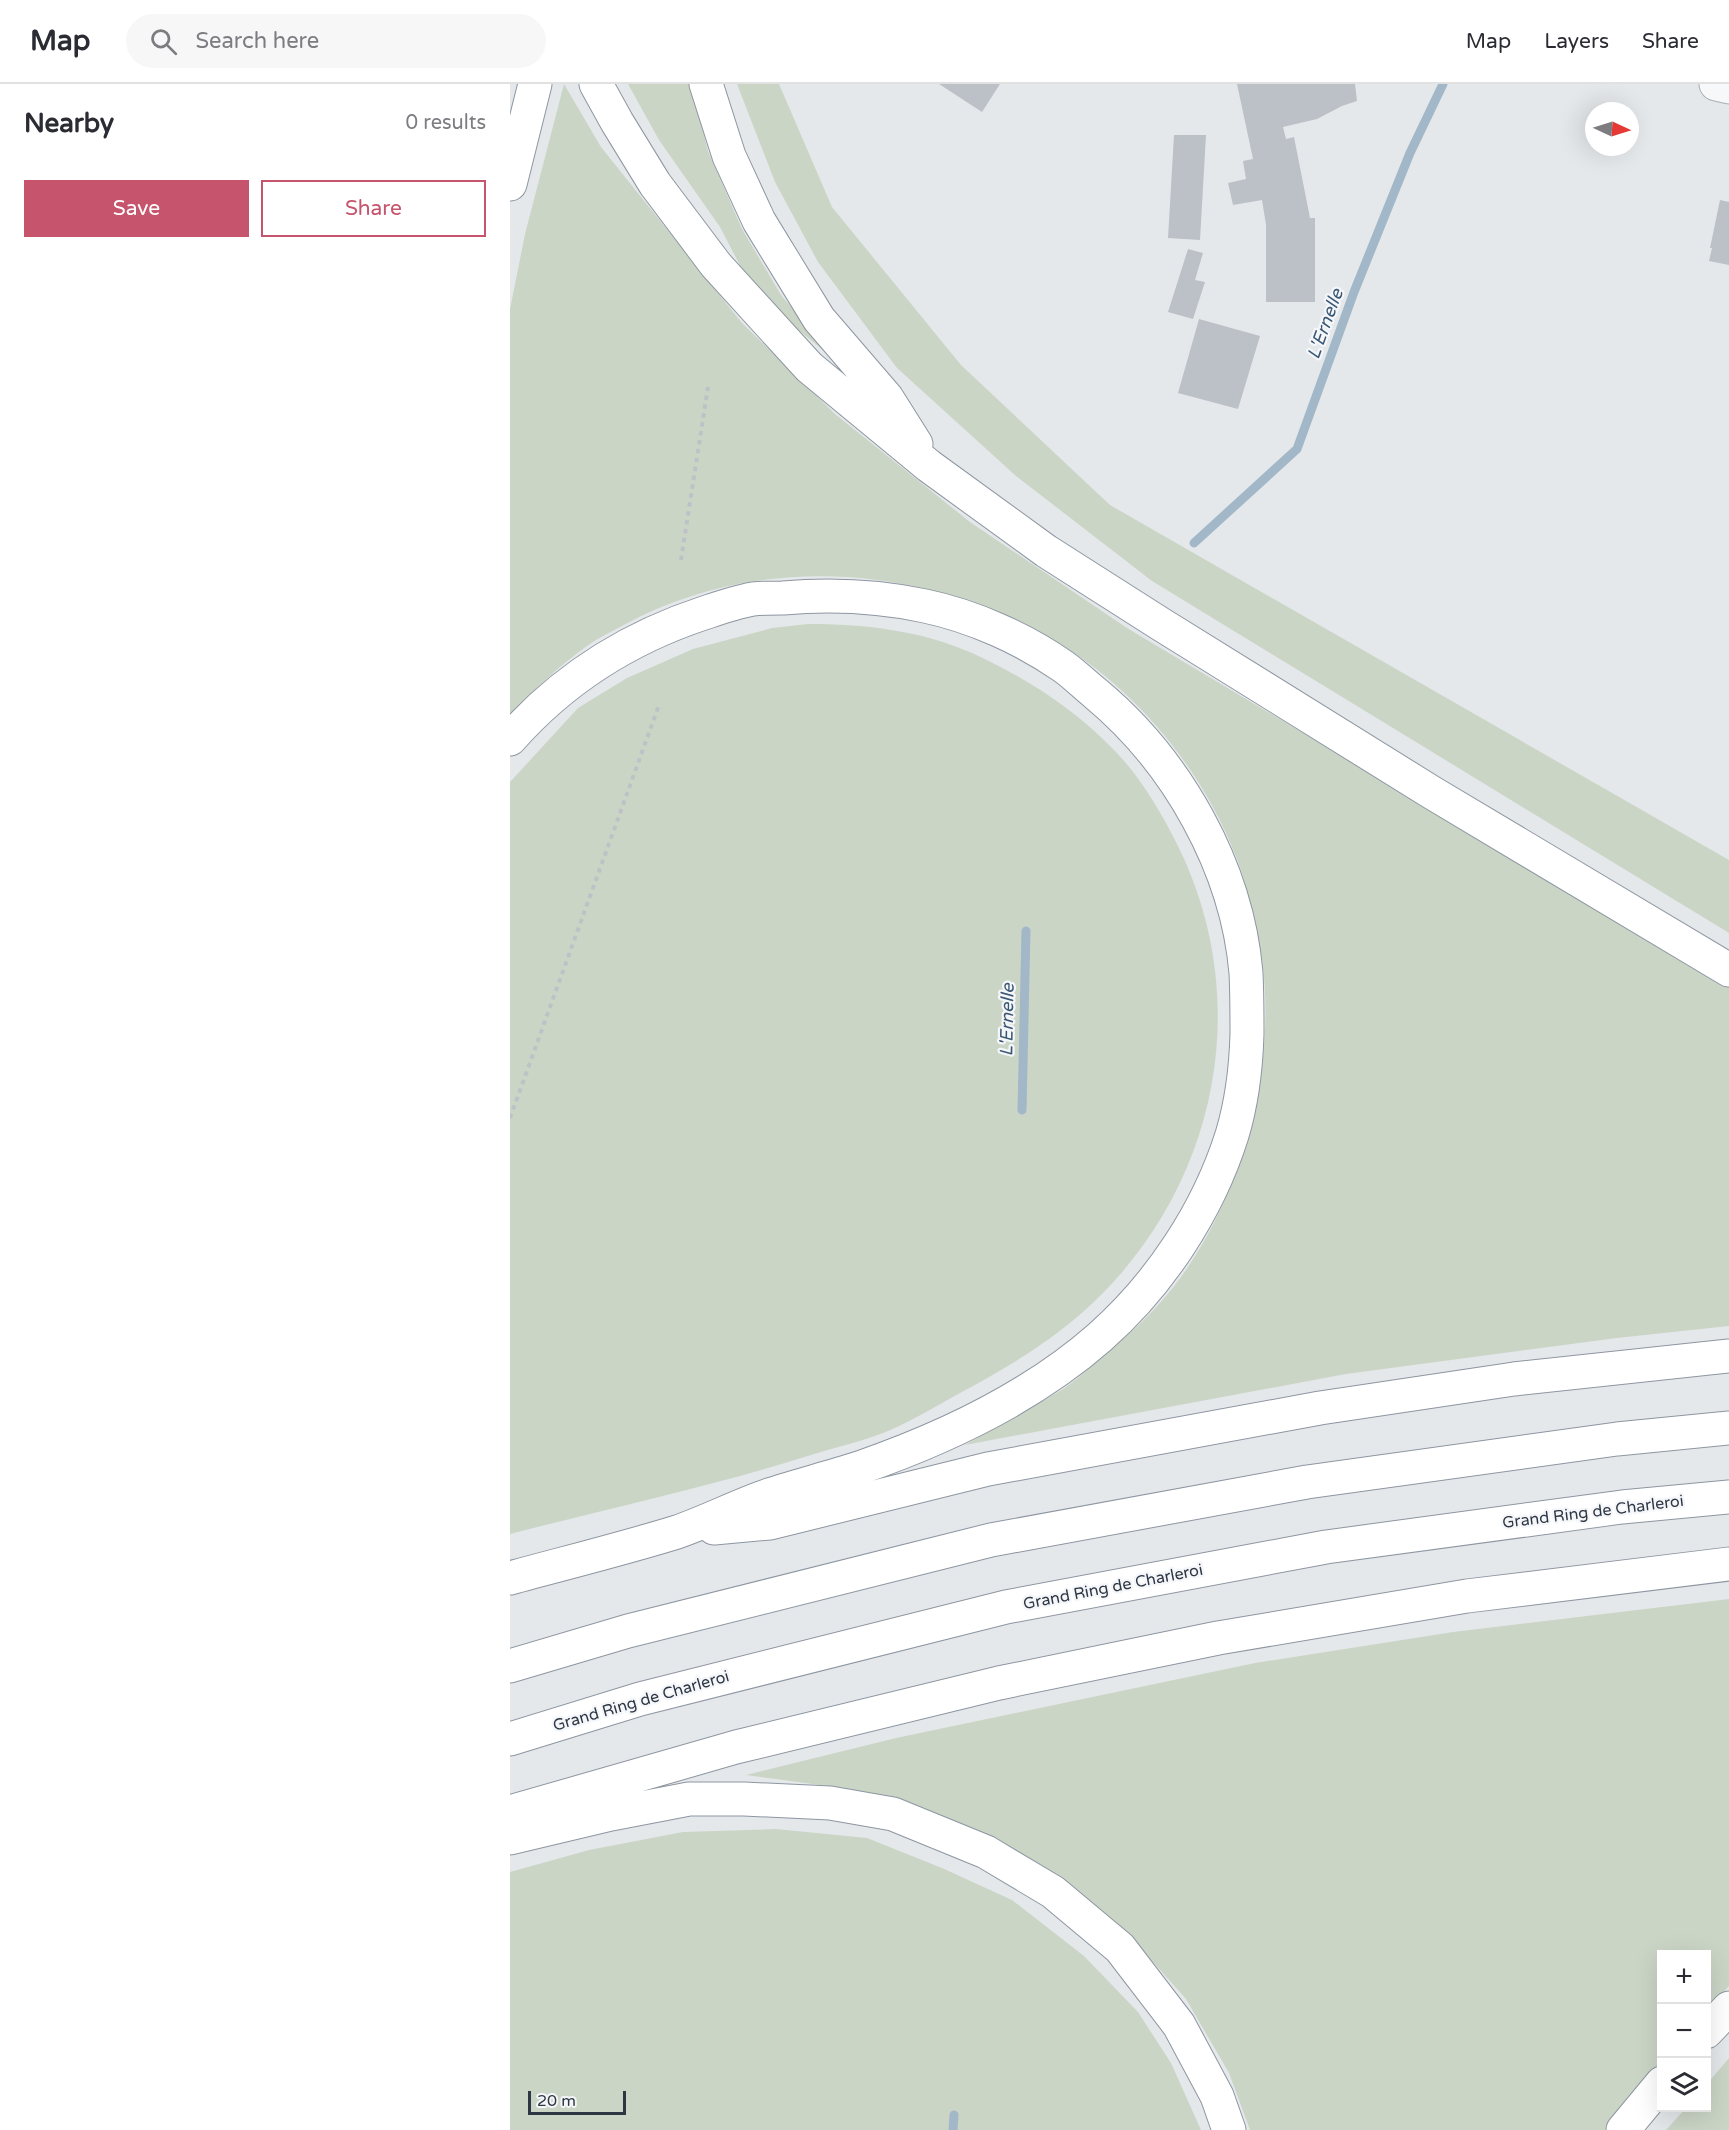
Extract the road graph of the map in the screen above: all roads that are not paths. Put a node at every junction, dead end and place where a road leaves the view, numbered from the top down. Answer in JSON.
{"nodes":[{"id":1,"x":535,"y":84,"type":"edge"},
{"id":2,"x":596,"y":84,"type":"edge"},
{"id":3,"x":706,"y":84,"type":"edge"},
{"id":4,"x":1716,"y":84,"type":"edge"},
{"id":5,"x":1729,"y":87,"type":"edge"},
{"id":6,"x":510,"y":184,"type":"edge"},
{"id":7,"x":929,"y":466,"type":"junction"},
{"id":8,"x":510,"y":739,"type":"edge"},
{"id":9,"x":1729,"y":970,"type":"edge"},
{"id":10,"x":1729,"y":1356,"type":"edge"},
{"id":11,"x":1729,"y":1428,"type":"edge"},
{"id":12,"x":1729,"y":1497,"type":"edge"},
{"id":13,"x":680,"y":1531,"type":"junction"},
{"id":14,"x":1729,"y":1564,"type":"edge"},
{"id":15,"x":510,"y":1578,"type":"edge"},
{"id":16,"x":510,"y":1666,"type":"edge"},
{"id":17,"x":510,"y":1739,"type":"edge"},
{"id":18,"x":510,"y":1812,"type":"edge"},
{"id":19,"x":510,"y":1838,"type":"edge"},
{"id":20,"x":1729,"y":2008,"type":"edge"},
{"id":21,"x":1711,"y":2027,"type":"edge"},
{"id":22,"x":1657,"y":2089,"type":"edge"},
{"id":23,"x":1229,"y":2130,"type":"edge"},
{"id":24,"x":1623,"y":2130,"type":"edge"}],
"edges":[{"from":1,"to":6,"type":"highway"},
{"from":2,"to":7,"type":"highway"},
{"from":3,"to":7,"type":"highway"},
{"from":4,"to":5,"type":"street"},
{"from":7,"to":9,"type":"highway"},
{"from":8,"to":13,"type":"highway"},
{"from":10,"to":13,"type":"highway"},
{"from":11,"to":16,"type":"highway"},
{"from":12,"to":17,"type":"highway","name":"Grand Ring de Charleroi"},
{"from":13,"to":15,"type":"highway"},
{"from":14,"to":18,"type":"highway"},
{"from":19,"to":23,"type":"highway"},
{"from":20,"to":21,"type":"highway"},
{"from":22,"to":24,"type":"highway"}]}
